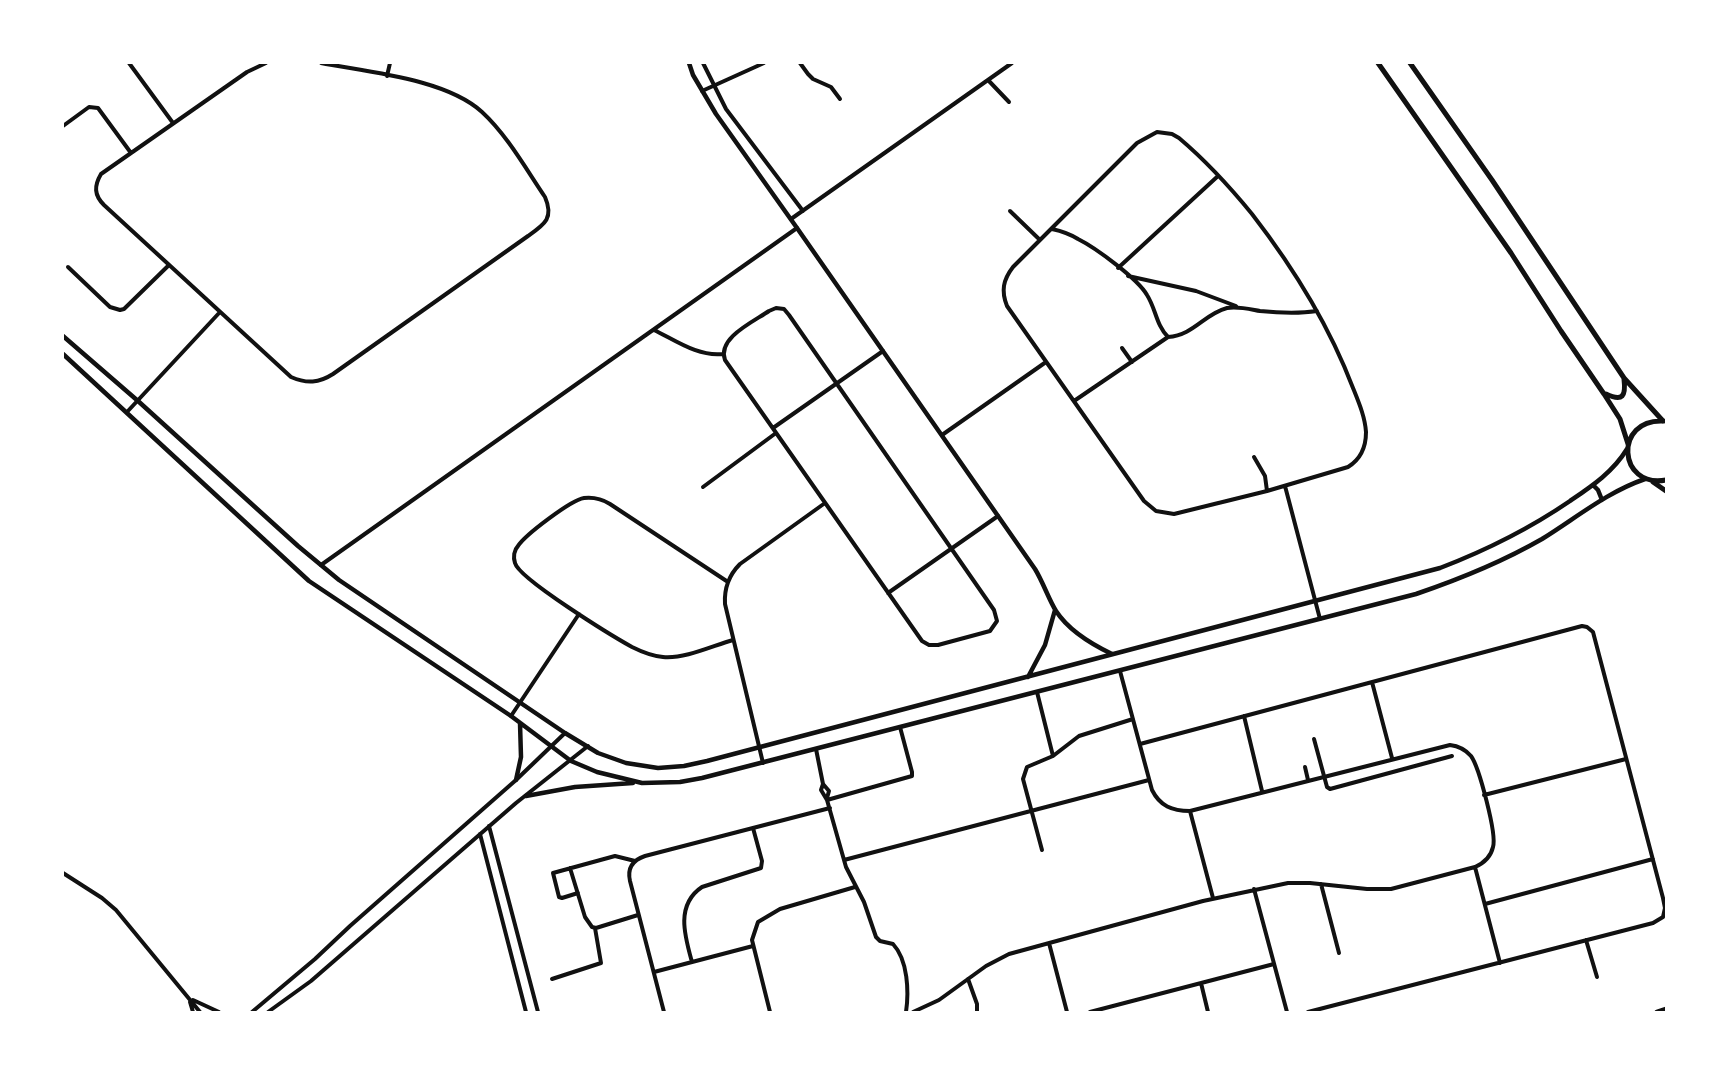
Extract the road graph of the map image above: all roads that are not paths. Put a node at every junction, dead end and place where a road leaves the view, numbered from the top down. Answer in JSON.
{"nodes":[{"id":1,"x":129,"y":63,"type":"edge"},
{"id":2,"x":266,"y":63,"type":"edge"},
{"id":3,"x":321,"y":63,"type":"edge"},
{"id":4,"x":390,"y":63,"type":"edge"},
{"id":5,"x":689,"y":63,"type":"edge"},
{"id":6,"x":703,"y":63,"type":"edge"},
{"id":7,"x":800,"y":63,"type":"edge"},
{"id":8,"x":1012,"y":63,"type":"edge"},
{"id":9,"x":1378,"y":63,"type":"edge"},
{"id":10,"x":1410,"y":63,"type":"edge"},
{"id":11,"x":760,"y":64,"type":"edge"},
{"id":12,"x":387,"y":76,"type":"junction"},
{"id":13,"x":988,"y":80,"type":"junction"},
{"id":14,"x":713,"y":86,"type":"junction"},
{"id":15,"x":702,"y":91,"type":"junction"},
{"id":16,"x":840,"y":99,"type":"dead end"},
{"id":17,"x":1009,"y":102,"type":"dead end"},
{"id":18,"x":173,"y":123,"type":"junction"},
{"id":19,"x":63,"y":126,"type":"edge"},
{"id":20,"x":131,"y":153,"type":"junction"},
{"id":21,"x":1218,"y":176,"type":"junction"},
{"id":22,"x":803,"y":211,"type":"junction"},
{"id":23,"x":1010,"y":211,"type":"dead end"},
{"id":24,"x":791,"y":219,"type":"junction"},
{"id":25,"x":798,"y":228,"type":"junction"},
{"id":26,"x":1051,"y":229,"type":"junction"},
{"id":27,"x":1040,"y":240,"type":"junction"},
{"id":28,"x":169,"y":265,"type":"junction"},
{"id":29,"x":68,"y":267,"type":"dead end"},
{"id":30,"x":1118,"y":268,"type":"junction"},
{"id":31,"x":1126,"y":275,"type":"junction"},
{"id":32,"x":1240,"y":307,"type":"junction"},
{"id":33,"x":1317,"y":311,"type":"junction"},
{"id":34,"x":220,"y":312,"type":"junction"},
{"id":35,"x":654,"y":330,"type":"junction"},
{"id":36,"x":63,"y":336,"type":"edge"},
{"id":37,"x":1168,"y":337,"type":"junction"},
{"id":38,"x":1122,"y":348,"type":"dead end"},
{"id":39,"x":883,"y":351,"type":"junction"},
{"id":40,"x":63,"y":354,"type":"edge"},
{"id":41,"x":723,"y":354,"type":"junction"},
{"id":42,"x":1046,"y":362,"type":"junction"},
{"id":43,"x":1132,"y":362,"type":"junction"},
{"id":44,"x":1624,"y":378,"type":"junction"},
{"id":45,"x":837,"y":383,"type":"junction"},
{"id":46,"x":1604,"y":394,"type":"junction"},
{"id":47,"x":138,"y":401,"type":"junction"},
{"id":48,"x":1074,"y":401,"type":"junction"},
{"id":49,"x":127,"y":412,"type":"junction"},
{"id":50,"x":1665,"y":421,"type":"edge"},
{"id":51,"x":773,"y":428,"type":"junction"},
{"id":52,"x":776,"y":433,"type":"junction"},
{"id":53,"x":942,"y":435,"type":"junction"},
{"id":54,"x":1628,"y":447,"type":"junction"},
{"id":55,"x":1254,"y":457,"type":"dead end"},
{"id":56,"x":1648,"y":480,"type":"junction"},
{"id":57,"x":1666,"y":480,"type":"edge"},
{"id":58,"x":1593,"y":485,"type":"junction"},
{"id":59,"x":1285,"y":486,"type":"junction"},
{"id":60,"x":703,"y":487,"type":"dead end"},
{"id":61,"x":1267,"y":491,"type":"junction"},
{"id":62,"x":1666,"y":491,"type":"edge"},
{"id":63,"x":1602,"y":500,"type":"junction"},
{"id":64,"x":825,"y":503,"type":"junction"},
{"id":65,"x":998,"y":516,"type":"junction"},
{"id":66,"x":952,"y":548,"type":"junction"},
{"id":67,"x":321,"y":565,"type":"junction"},
{"id":68,"x":728,"y":582,"type":"junction"},
{"id":69,"x":888,"y":593,"type":"junction"},
{"id":70,"x":1315,"y":602,"type":"junction"},
{"id":71,"x":1055,"y":610,"type":"junction"},
{"id":72,"x":579,"y":614,"type":"junction"},
{"id":73,"x":1320,"y":619,"type":"junction"},
{"id":74,"x":733,"y":640,"type":"junction"},
{"id":75,"x":1113,"y":654,"type":"junction"},
{"id":76,"x":1120,"y":671,"type":"junction"},
{"id":77,"x":1028,"y":677,"type":"junction"},
{"id":78,"x":1372,"y":682,"type":"junction"},
{"id":79,"x":1037,"y":692,"type":"junction"},
{"id":80,"x":521,"y":702,"type":"junction"},
{"id":81,"x":511,"y":716,"type":"junction"},
{"id":82,"x":1244,"y":716,"type":"junction"},
{"id":83,"x":1133,"y":719,"type":"junction"},
{"id":84,"x":520,"y":723,"type":"junction"},
{"id":85,"x":900,"y":728,"type":"junction"},
{"id":86,"x":565,"y":733,"type":"junction"},
{"id":87,"x":1314,"y":740,"type":"dead end"},
{"id":88,"x":1140,"y":744,"type":"junction"},
{"id":89,"x":588,"y":746,"type":"junction"},
{"id":90,"x":550,"y":747,"type":"junction"},
{"id":91,"x":759,"y":747,"type":"junction"},
{"id":92,"x":816,"y":749,"type":"junction"},
{"id":93,"x":1053,"y":756,"type":"junction"},
{"id":94,"x":1452,"y":756,"type":"dead end"},
{"id":95,"x":1392,"y":758,"type":"junction"},
{"id":96,"x":1626,"y":759,"type":"junction"},
{"id":97,"x":571,"y":761,"type":"junction"},
{"id":98,"x":763,"y":763,"type":"junction"},
{"id":99,"x":1305,"y":767,"type":"dead end"},
{"id":100,"x":1324,"y":776,"type":"junction"},
{"id":101,"x":516,"y":780,"type":"junction"},
{"id":102,"x":1149,"y":780,"type":"junction"},
{"id":103,"x":1308,"y":780,"type":"junction"},
{"id":104,"x":642,"y":783,"type":"junction"},
{"id":105,"x":823,"y":784,"type":"junction"},
{"id":106,"x":1262,"y":791,"type":"junction"},
{"id":107,"x":1484,"y":795,"type":"junction"},
{"id":108,"x":526,"y":796,"type":"junction"},
{"id":109,"x":827,"y":799,"type":"junction"},
{"id":110,"x":830,"y":808,"type":"junction"},
{"id":111,"x":1031,"y":810,"type":"junction"},
{"id":112,"x":1190,"y":810,"type":"junction"},
{"id":113,"x":489,"y":826,"type":"junction"},
{"id":114,"x":753,"y":828,"type":"junction"},
{"id":115,"x":480,"y":834,"type":"junction"},
{"id":116,"x":1042,"y":850,"type":"dead end"},
{"id":117,"x":1653,"y":859,"type":"junction"},
{"id":118,"x":844,"y":860,"type":"junction"},
{"id":119,"x":635,"y":861,"type":"junction"},
{"id":120,"x":1475,"y":867,"type":"junction"},
{"id":121,"x":570,"y":868,"type":"junction"},
{"id":122,"x":63,"y":873,"type":"edge"},
{"id":123,"x":1321,"y":884,"type":"junction"},
{"id":124,"x":855,"y":887,"type":"junction"},
{"id":125,"x":1254,"y":889,"type":"junction"},
{"id":126,"x":578,"y":893,"type":"junction"},
{"id":127,"x":1213,"y":898,"type":"junction"},
{"id":128,"x":1485,"y":904,"type":"junction"},
{"id":129,"x":638,"y":915,"type":"junction"},
{"id":130,"x":515,"y":924,"type":"junction"},
{"id":131,"x":504,"y":927,"type":"junction"},
{"id":132,"x":595,"y":928,"type":"junction"},
{"id":133,"x":1586,"y":940,"type":"junction"},
{"id":134,"x":1049,"y":943,"type":"junction"},
{"id":135,"x":753,"y":946,"type":"junction"},
{"id":136,"x":522,"y":950,"type":"junction"},
{"id":137,"x":511,"y":953,"type":"junction"},
{"id":138,"x":1339,"y":953,"type":"dead end"},
{"id":139,"x":692,"y":962,"type":"junction"},
{"id":140,"x":1274,"y":963,"type":"junction"},
{"id":141,"x":1500,"y":963,"type":"junction"},
{"id":142,"x":654,"y":972,"type":"junction"},
{"id":143,"x":1597,"y":977,"type":"dead end"},
{"id":144,"x":552,"y":979,"type":"dead end"},
{"id":145,"x":968,"y":979,"type":"junction"},
{"id":146,"x":1200,"y":983,"type":"junction"},
{"id":147,"x":189,"y":998,"type":"junction"},
{"id":148,"x":1666,"y":1010,"type":"edge"},
{"id":149,"x":193,"y":1012,"type":"edge"},
{"id":150,"x":200,"y":1012,"type":"edge"},
{"id":151,"x":219,"y":1012,"type":"edge"},
{"id":152,"x":250,"y":1012,"type":"edge"},
{"id":153,"x":268,"y":1012,"type":"edge"},
{"id":154,"x":526,"y":1012,"type":"edge"},
{"id":155,"x":538,"y":1012,"type":"edge"},
{"id":156,"x":664,"y":1012,"type":"edge"},
{"id":157,"x":770,"y":1012,"type":"edge"},
{"id":158,"x":906,"y":1012,"type":"edge"},
{"id":159,"x":913,"y":1012,"type":"edge"},
{"id":160,"x":977,"y":1012,"type":"edge"},
{"id":161,"x":1067,"y":1012,"type":"edge"},
{"id":162,"x":1090,"y":1012,"type":"edge"},
{"id":163,"x":1208,"y":1012,"type":"edge"},
{"id":164,"x":1287,"y":1012,"type":"edge"},
{"id":165,"x":1308,"y":1012,"type":"edge"},
{"id":166,"x":1656,"y":1012,"type":"edge"}],
"edges":[{"from":1,"to":18,"type":"street"},
{"from":2,"to":18,"type":"street"},
{"from":3,"to":12,"type":"street"},
{"from":4,"to":12,"type":"street"},
{"from":5,"to":15,"type":"street"},
{"from":6,"to":14,"type":"street"},
{"from":7,"to":16,"type":"street"},
{"from":8,"to":13,"type":"street"},
{"from":9,"to":46,"type":"main road"},
{"from":10,"to":44,"type":"main road"},
{"from":11,"to":14,"type":"street"},
{"from":12,"to":34,"type":"street"},
{"from":13,"to":17,"type":"street"},
{"from":13,"to":22,"type":"street"},
{"from":14,"to":15,"type":"street"},
{"from":14,"to":22,"type":"street"},
{"from":15,"to":24,"type":"street"},
{"from":18,"to":20,"type":"street"},
{"from":19,"to":20,"type":"street"},
{"from":20,"to":28,"type":"street"},
{"from":21,"to":26,"type":"street"},
{"from":21,"to":30,"type":"street"},
{"from":21,"to":33,"type":"street"},
{"from":22,"to":24,"type":"street"},
{"from":23,"to":27,"type":"street"},
{"from":24,"to":25,"type":"street"},
{"from":25,"to":35,"type":"street"},
{"from":25,"to":39,"type":"street"},
{"from":26,"to":27,"type":"street"},
{"from":26,"to":30,"type":"street"},
{"from":27,"to":42,"type":"street"},
{"from":28,"to":29,"type":"street"},
{"from":28,"to":34,"type":"street"},
{"from":30,"to":31,"type":"street"},
{"from":31,"to":32,"type":"street"},
{"from":31,"to":37,"type":"street"},
{"from":32,"to":33,"type":"street"},
{"from":32,"to":37,"type":"street"},
{"from":33,"to":59,"type":"street"},
{"from":34,"to":47,"type":"street"},
{"from":35,"to":41,"type":"street"},
{"from":35,"to":67,"type":"street"},
{"from":36,"to":47,"type":"street"},
{"from":37,"to":43,"type":"street"},
{"from":38,"to":43,"type":"street"},
{"from":39,"to":45,"type":"street"},
{"from":39,"to":53,"type":"street"},
{"from":40,"to":49,"type":"street"},
{"from":41,"to":45,"type":"street"},
{"from":41,"to":51,"type":"street"},
{"from":42,"to":48,"type":"street"},
{"from":42,"to":53,"type":"street"},
{"from":43,"to":48,"type":"street"},
{"from":44,"to":46,"type":"main road"},
{"from":44,"to":50,"type":"main road"},
{"from":45,"to":51,"type":"street"},
{"from":45,"to":66,"type":"street"},
{"from":46,"to":54,"type":"main road"},
{"from":47,"to":49,"type":"street"},
{"from":47,"to":67,"type":"street"},
{"from":48,"to":61,"type":"street"},
{"from":49,"to":81,"type":"street"},
{"from":50,"to":54,"type":"main road"},
{"from":51,"to":52,"type":"street"},
{"from":52,"to":60,"type":"street"},
{"from":52,"to":64,"type":"street"},
{"from":53,"to":65,"type":"street"},
{"from":54,"to":56,"type":"main road"},
{"from":54,"to":58,"type":"street"},
{"from":55,"to":61,"type":"street"},
{"from":56,"to":57,"type":"main road"},
{"from":56,"to":62,"type":"main road"},
{"from":56,"to":63,"type":"street"},
{"from":58,"to":63,"type":"street"},
{"from":58,"to":70,"type":"street"},
{"from":59,"to":61,"type":"street"},
{"from":59,"to":70,"type":"street"},
{"from":63,"to":73,"type":"street"},
{"from":64,"to":68,"type":"street"},
{"from":64,"to":69,"type":"street"},
{"from":65,"to":66,"type":"street"},
{"from":65,"to":71,"type":"street"},
{"from":66,"to":69,"type":"street"},
{"from":66,"to":69,"type":"street"},
{"from":67,"to":80,"type":"street"},
{"from":68,"to":72,"type":"street"},
{"from":68,"to":74,"type":"street"},
{"from":70,"to":73,"type":"street"},
{"from":70,"to":75,"type":"street"},
{"from":71,"to":75,"type":"street"},
{"from":71,"to":77,"type":"street"},
{"from":72,"to":74,"type":"street"},
{"from":72,"to":80,"type":"street"},
{"from":73,"to":76,"type":"street"},
{"from":74,"to":91,"type":"street"},
{"from":75,"to":77,"type":"street"},
{"from":76,"to":79,"type":"street"},
{"from":76,"to":83,"type":"street"},
{"from":77,"to":91,"type":"street"},
{"from":78,"to":82,"type":"street"},
{"from":78,"to":95,"type":"street"},
{"from":78,"to":96,"type":"street"},
{"from":79,"to":85,"type":"street"},
{"from":79,"to":93,"type":"street"},
{"from":80,"to":81,"type":"street"},
{"from":80,"to":86,"type":"street"},
{"from":81,"to":84,"type":"street"},
{"from":82,"to":88,"type":"street"},
{"from":82,"to":106,"type":"street"},
{"from":83,"to":88,"type":"street"},
{"from":83,"to":93,"type":"street"},
{"from":84,"to":90,"type":"street"},
{"from":84,"to":101,"type":"street"},
{"from":85,"to":92,"type":"street"},
{"from":85,"to":109,"type":"street"},
{"from":86,"to":89,"type":"street"},
{"from":86,"to":90,"type":"street"},
{"from":87,"to":100,"type":"street"},
{"from":88,"to":102,"type":"street"},
{"from":89,"to":91,"type":"street"},
{"from":89,"to":97,"type":"street"},
{"from":90,"to":97,"type":"street"},
{"from":90,"to":101,"type":"street"},
{"from":91,"to":98,"type":"street"},
{"from":92,"to":98,"type":"street"},
{"from":92,"to":105,"type":"street"},
{"from":93,"to":111,"type":"street"},
{"from":94,"to":100,"type":"street"},
{"from":95,"to":100,"type":"street"},
{"from":95,"to":107,"type":"street"},
{"from":96,"to":107,"type":"street"},
{"from":96,"to":117,"type":"street"},
{"from":97,"to":104,"type":"street"},
{"from":97,"to":108,"type":"street"},
{"from":98,"to":104,"type":"street"},
{"from":99,"to":103,"type":"street"},
{"from":100,"to":103,"type":"street"},
{"from":101,"to":152,"type":"street"},
{"from":102,"to":111,"type":"street"},
{"from":102,"to":112,"type":"street"},
{"from":103,"to":106,"type":"street"},
{"from":104,"to":108,"type":"street"},
{"from":105,"to":109,"type":"street"},
{"from":105,"to":109,"type":"street"},
{"from":106,"to":112,"type":"street"},
{"from":107,"to":120,"type":"street"},
{"from":108,"to":113,"type":"street"},
{"from":109,"to":110,"type":"street"},
{"from":110,"to":114,"type":"street"},
{"from":110,"to":118,"type":"street"},
{"from":111,"to":116,"type":"street"},
{"from":111,"to":118,"type":"street"},
{"from":112,"to":127,"type":"street"},
{"from":113,"to":115,"type":"street"},
{"from":113,"to":130,"type":"street"},
{"from":114,"to":119,"type":"street"},
{"from":114,"to":139,"type":"street"},
{"from":115,"to":131,"type":"street"},
{"from":115,"to":153,"type":"street"},
{"from":117,"to":128,"type":"street"},
{"from":117,"to":133,"type":"street"},
{"from":118,"to":124,"type":"street"},
{"from":119,"to":121,"type":"street"},
{"from":119,"to":129,"type":"street"},
{"from":120,"to":123,"type":"street"},
{"from":120,"to":128,"type":"street"},
{"from":121,"to":126,"type":"street"},
{"from":121,"to":126,"type":"street"},
{"from":122,"to":147,"type":"street"},
{"from":123,"to":125,"type":"street"},
{"from":123,"to":138,"type":"street"},
{"from":124,"to":135,"type":"street"},
{"from":124,"to":158,"type":"street"},
{"from":125,"to":127,"type":"street"},
{"from":125,"to":140,"type":"street"},
{"from":126,"to":132,"type":"street"},
{"from":127,"to":134,"type":"street"},
{"from":128,"to":141,"type":"street"},
{"from":129,"to":132,"type":"street"},
{"from":129,"to":142,"type":"street"},
{"from":130,"to":131,"type":"street"},
{"from":130,"to":136,"type":"street"},
{"from":131,"to":137,"type":"street"},
{"from":132,"to":144,"type":"street"},
{"from":133,"to":141,"type":"street"},
{"from":133,"to":143,"type":"street"},
{"from":134,"to":145,"type":"street"},
{"from":134,"to":161,"type":"street"},
{"from":135,"to":139,"type":"street"},
{"from":135,"to":157,"type":"street"},
{"from":136,"to":137,"type":"street"},
{"from":136,"to":155,"type":"street"},
{"from":137,"to":154,"type":"street"},
{"from":139,"to":142,"type":"street"},
{"from":140,"to":146,"type":"street"},
{"from":140,"to":164,"type":"street"},
{"from":141,"to":165,"type":"street"},
{"from":142,"to":156,"type":"street"},
{"from":145,"to":159,"type":"street"},
{"from":145,"to":160,"type":"street"},
{"from":146,"to":162,"type":"street"},
{"from":146,"to":163,"type":"street"},
{"from":147,"to":149,"type":"street"},
{"from":147,"to":150,"type":"street"},
{"from":147,"to":151,"type":"street"},
{"from":148,"to":166,"type":"main road"}]}
